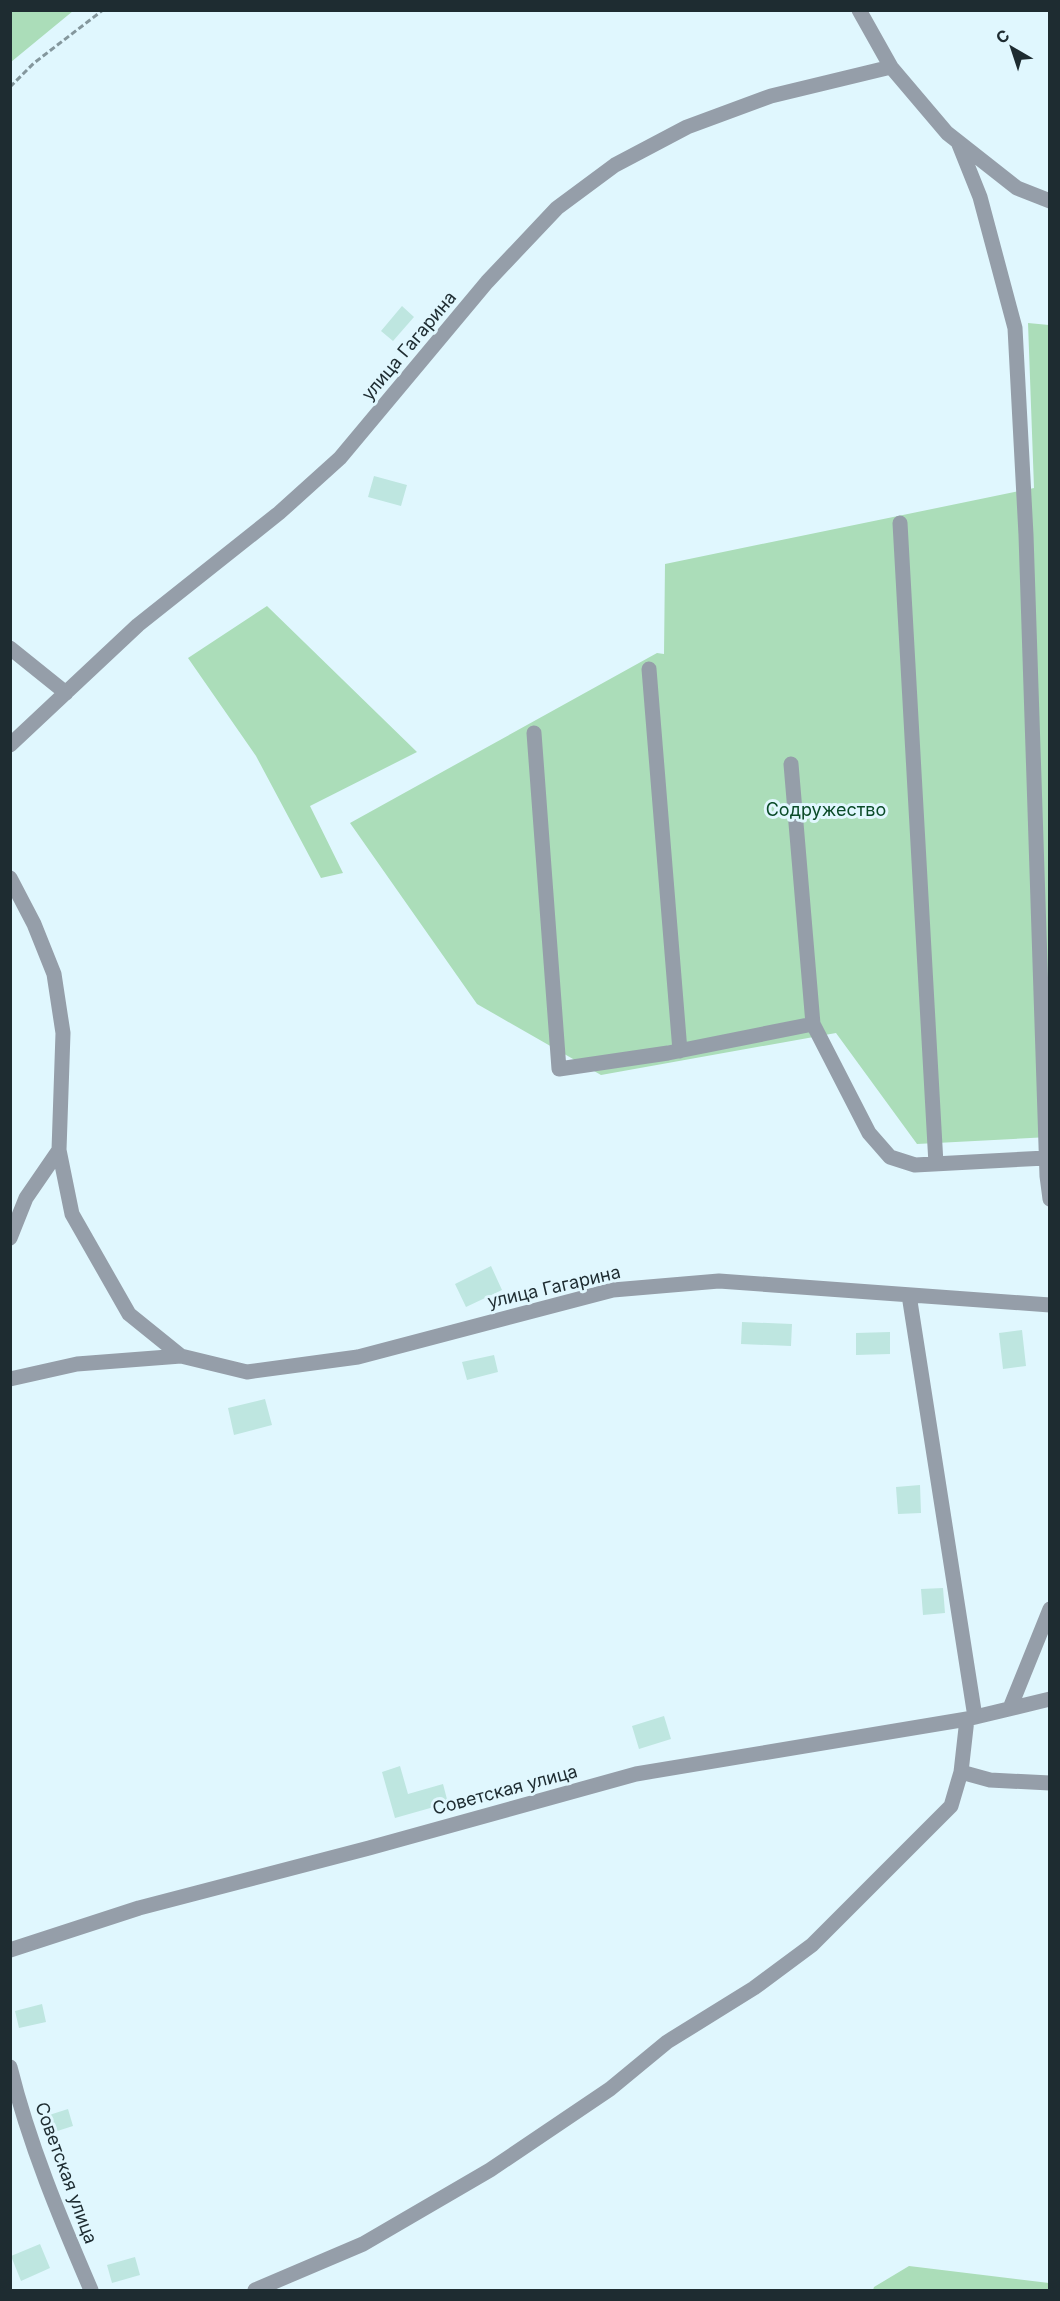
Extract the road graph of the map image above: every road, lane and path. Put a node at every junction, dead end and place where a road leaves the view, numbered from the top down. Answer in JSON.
{"nodes":[{"id":1,"x":103,"y":10,"type":"edge"},
{"id":2,"x":858,"y":10,"type":"edge"},
{"id":3,"x":891,"y":67,"type":"junction"},
{"id":4,"x":10,"y":87,"type":"edge"},
{"id":5,"x":958,"y":142,"type":"junction"},
{"id":6,"x":1050,"y":201,"type":"edge"},
{"id":7,"x":900,"y":522,"type":"dead end"},
{"id":8,"x":10,"y":648,"type":"edge"},
{"id":9,"x":649,"y":669,"type":"dead end"},
{"id":10,"x":66,"y":693,"type":"junction"},
{"id":11,"x":534,"y":733,"type":"dead end"},
{"id":12,"x":10,"y":745,"type":"edge"},
{"id":13,"x":791,"y":764,"type":"dead end"},
{"id":14,"x":10,"y":878,"type":"edge"},
{"id":15,"x":813,"y":1024,"type":"junction"},
{"id":16,"x":680,"y":1051,"type":"junction"},
{"id":17,"x":59,"y":1150,"type":"junction"},
{"id":18,"x":1046,"y":1158,"type":"junction"},
{"id":19,"x":936,"y":1164,"type":"junction"},
{"id":20,"x":1050,"y":1199,"type":"edge"},
{"id":21,"x":10,"y":1238,"type":"edge"},
{"id":22,"x":909,"y":1295,"type":"junction"},
{"id":23,"x":1050,"y":1305,"type":"edge"},
{"id":24,"x":181,"y":1356,"type":"junction"},
{"id":25,"x":10,"y":1379,"type":"edge"},
{"id":26,"x":1050,"y":1609,"type":"edge"},
{"id":27,"x":1050,"y":1698,"type":"edge"},
{"id":28,"x":1010,"y":1708,"type":"junction"},
{"id":29,"x":971,"y":1718,"type":"junction"},
{"id":30,"x":961,"y":1772,"type":"junction"},
{"id":31,"x":1050,"y":1783,"type":"edge"},
{"id":32,"x":10,"y":1950,"type":"edge"},
{"id":33,"x":10,"y":2067,"type":"edge"},
{"id":34,"x":91,"y":2290,"type":"edge"},
{"id":35,"x":255,"y":2290,"type":"edge"}],
"edges":[{"from":1,"to":4,"type":"path"},
{"from":2,"to":3,"type":"street"},
{"from":3,"to":5,"type":"street"},
{"from":3,"to":10,"type":"street","name":"улица Гагарина"},
{"from":5,"to":6,"type":"street"},
{"from":5,"to":18,"type":"street"},
{"from":7,"to":19,"type":"street"},
{"from":8,"to":10,"type":"street"},
{"from":9,"to":16,"type":"street"},
{"from":10,"to":12,"type":"street","name":"улица Гагарина"},
{"from":11,"to":16,"type":"street"},
{"from":13,"to":15,"type":"street"},
{"from":14,"to":17,"type":"street","name":"улица Гагарина"},
{"from":15,"to":16,"type":"street"},
{"from":15,"to":19,"type":"street"},
{"from":17,"to":21,"type":"street"},
{"from":17,"to":24,"type":"street","name":"улица Гагарина"},
{"from":18,"to":19,"type":"street"},
{"from":18,"to":20,"type":"street"},
{"from":22,"to":23,"type":"street","name":"улица Гагарина"},
{"from":22,"to":24,"type":"street","name":"улица Гагарина"},
{"from":22,"to":29,"type":"street"},
{"from":24,"to":25,"type":"street","name":"улица Гагарина"},
{"from":26,"to":28,"type":"street"},
{"from":27,"to":28,"type":"street","name":"Советская улица"},
{"from":28,"to":29,"type":"street","name":"Советская улица"},
{"from":29,"to":30,"type":"street"},
{"from":29,"to":32,"type":"street","name":"Советская улица"},
{"from":30,"to":31,"type":"street"},
{"from":30,"to":35,"type":"street"},
{"from":33,"to":34,"type":"street","name":"Советская улица"}]}
